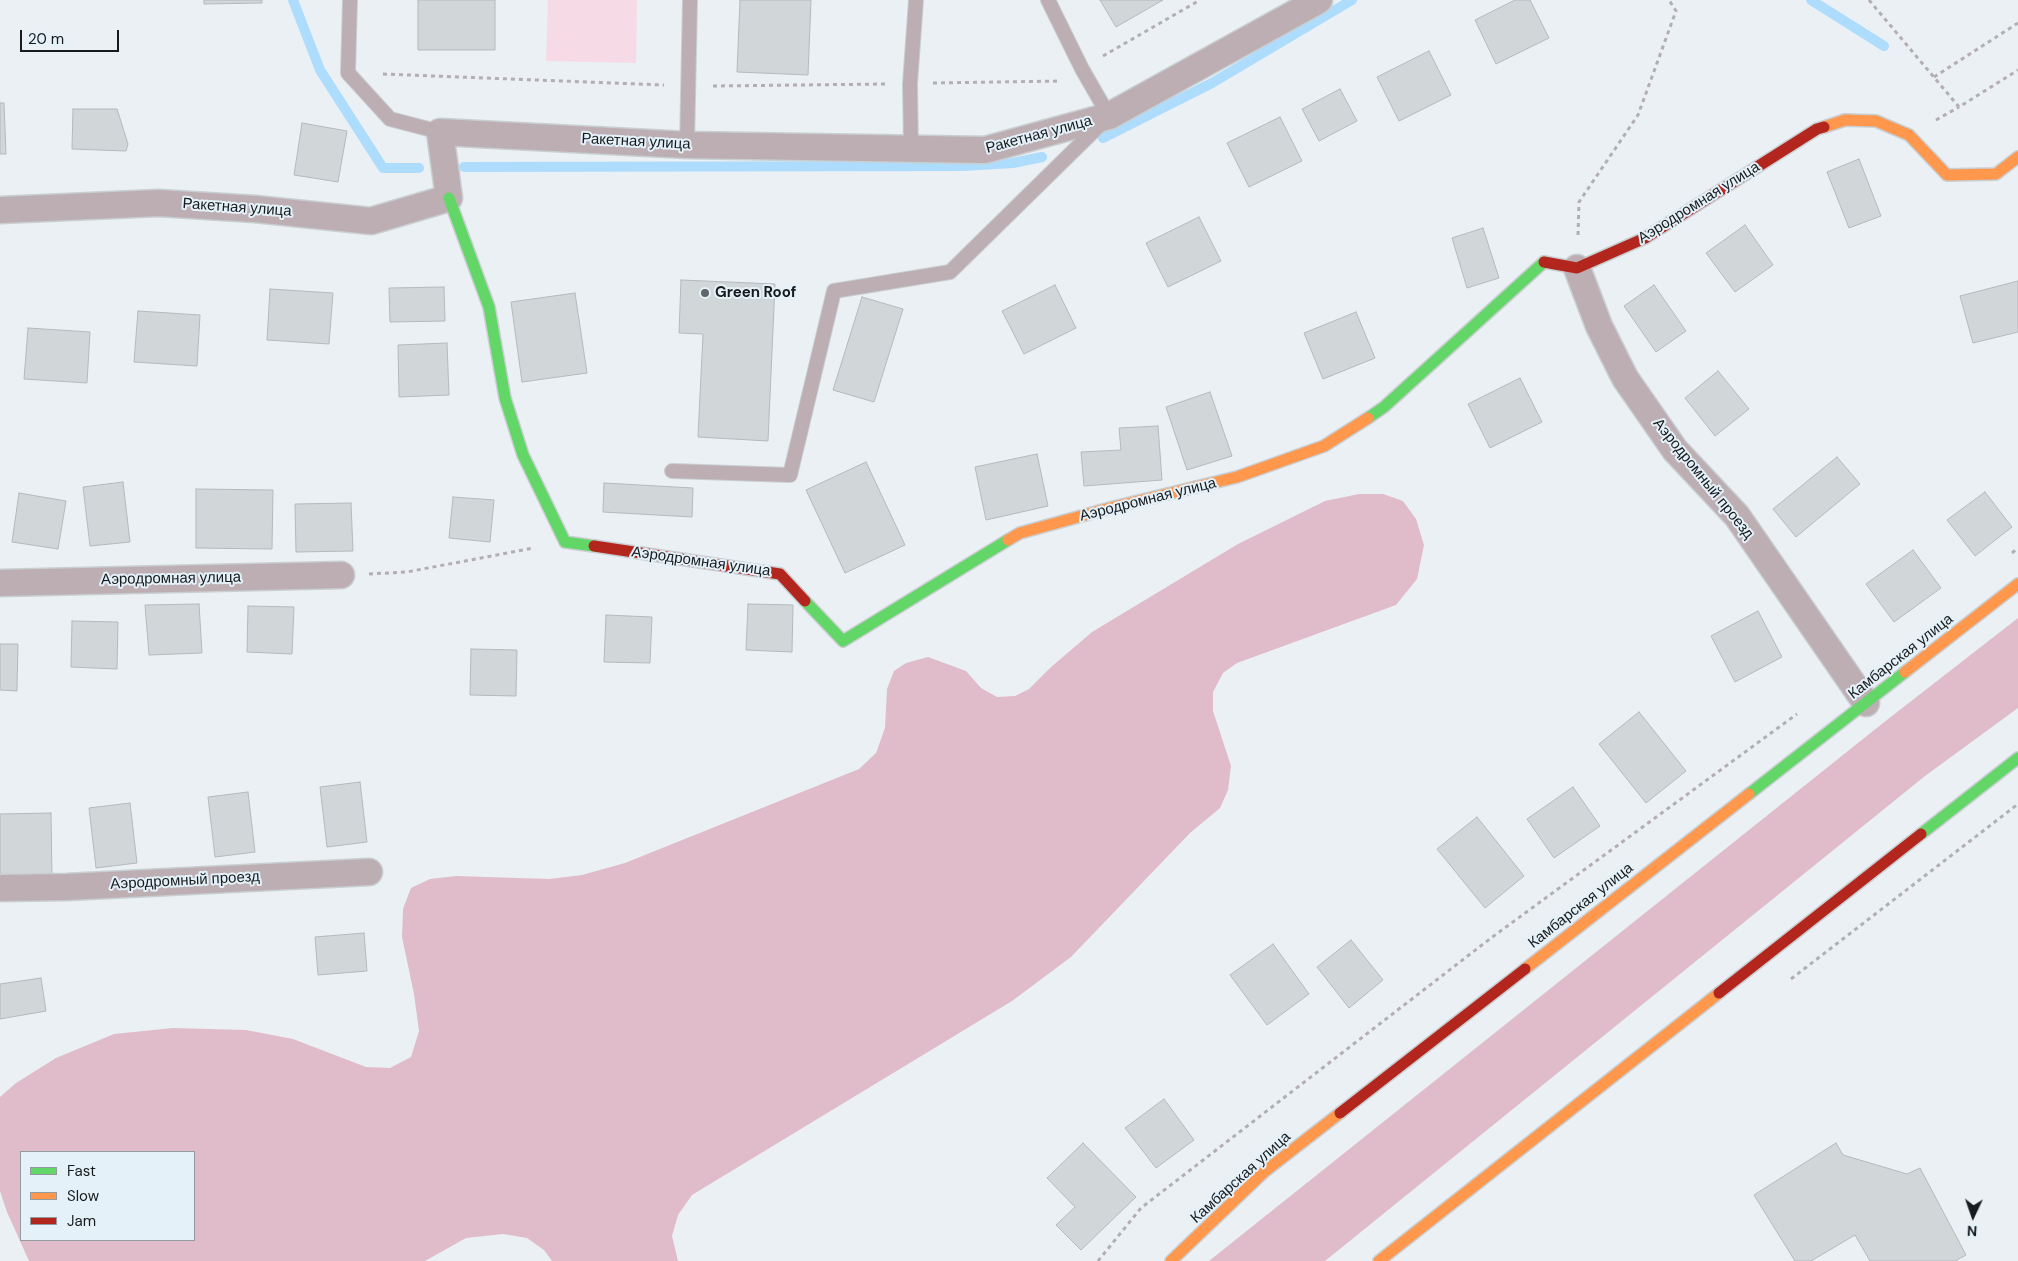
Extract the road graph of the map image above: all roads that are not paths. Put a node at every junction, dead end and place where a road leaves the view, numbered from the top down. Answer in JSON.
{"nodes":[{"id":1,"x":350,"y":0,"type":"edge"},
{"id":2,"x":690,"y":0,"type":"edge"},
{"id":3,"x":916,"y":0,"type":"edge"},
{"id":4,"x":1048,"y":0,"type":"edge"},
{"id":5,"x":1319,"y":0,"type":"edge"},
{"id":6,"x":1109,"y":116,"type":"junction"},
{"id":7,"x":440,"y":132,"type":"junction"},
{"id":8,"x":687,"y":145,"type":"junction"},
{"id":9,"x":911,"y":149,"type":"junction"},
{"id":10,"x":2018,"y":157,"type":"edge"},
{"id":11,"x":449,"y":198,"type":"junction"},
{"id":12,"x":0,"y":210,"type":"edge"},
{"id":13,"x":1578,"y":268,"type":"junction"},
{"id":14,"x":672,"y":471,"type":"dead end"},
{"id":15,"x":341,"y":575,"type":"road end"},
{"id":16,"x":0,"y":583,"type":"edge"},
{"id":17,"x":2018,"y":584,"type":"edge"},
{"id":18,"x":1866,"y":703,"type":"junction"},
{"id":19,"x":2018,"y":758,"type":"edge"},
{"id":20,"x":369,"y":872,"type":"dead end"},
{"id":21,"x":0,"y":888,"type":"edge"},
{"id":22,"x":1171,"y":1261,"type":"edge"},
{"id":23,"x":1379,"y":1261,"type":"edge"}],
"edges":[{"from":1,"to":7,"type":"lane"},
{"from":2,"to":8,"type":"lane"},
{"from":3,"to":9,"type":"lane"},
{"from":4,"to":6,"type":"lane"},
{"from":5,"to":6,"type":"street","name":"Ракетная улица"},
{"from":6,"to":9,"type":"street","name":"Ракетная улица"},
{"from":6,"to":14,"type":"lane"},
{"from":7,"to":8,"type":"street","name":"Ракетная улица"},
{"from":7,"to":11,"type":"street"},
{"from":8,"to":9,"type":"street","name":"Ракетная улица"},
{"from":10,"to":13,"type":"street","name":"Аэродромная улица"},
{"from":11,"to":12,"type":"street","name":"Ракетная улица"},
{"from":11,"to":13,"type":"street","name":"Аэродромная улица"},
{"from":13,"to":18,"type":"street","name":"Аэродромный проезд"},
{"from":15,"to":16,"type":"street","name":"Аэродромная улица"},
{"from":17,"to":18,"type":"street","name":"Камбарская улица"},
{"from":18,"to":22,"type":"street","name":"Камбарская улица"},
{"from":19,"to":23,"type":"street"},
{"from":20,"to":21,"type":"street","name":"Аэродромный проезд"}]}
